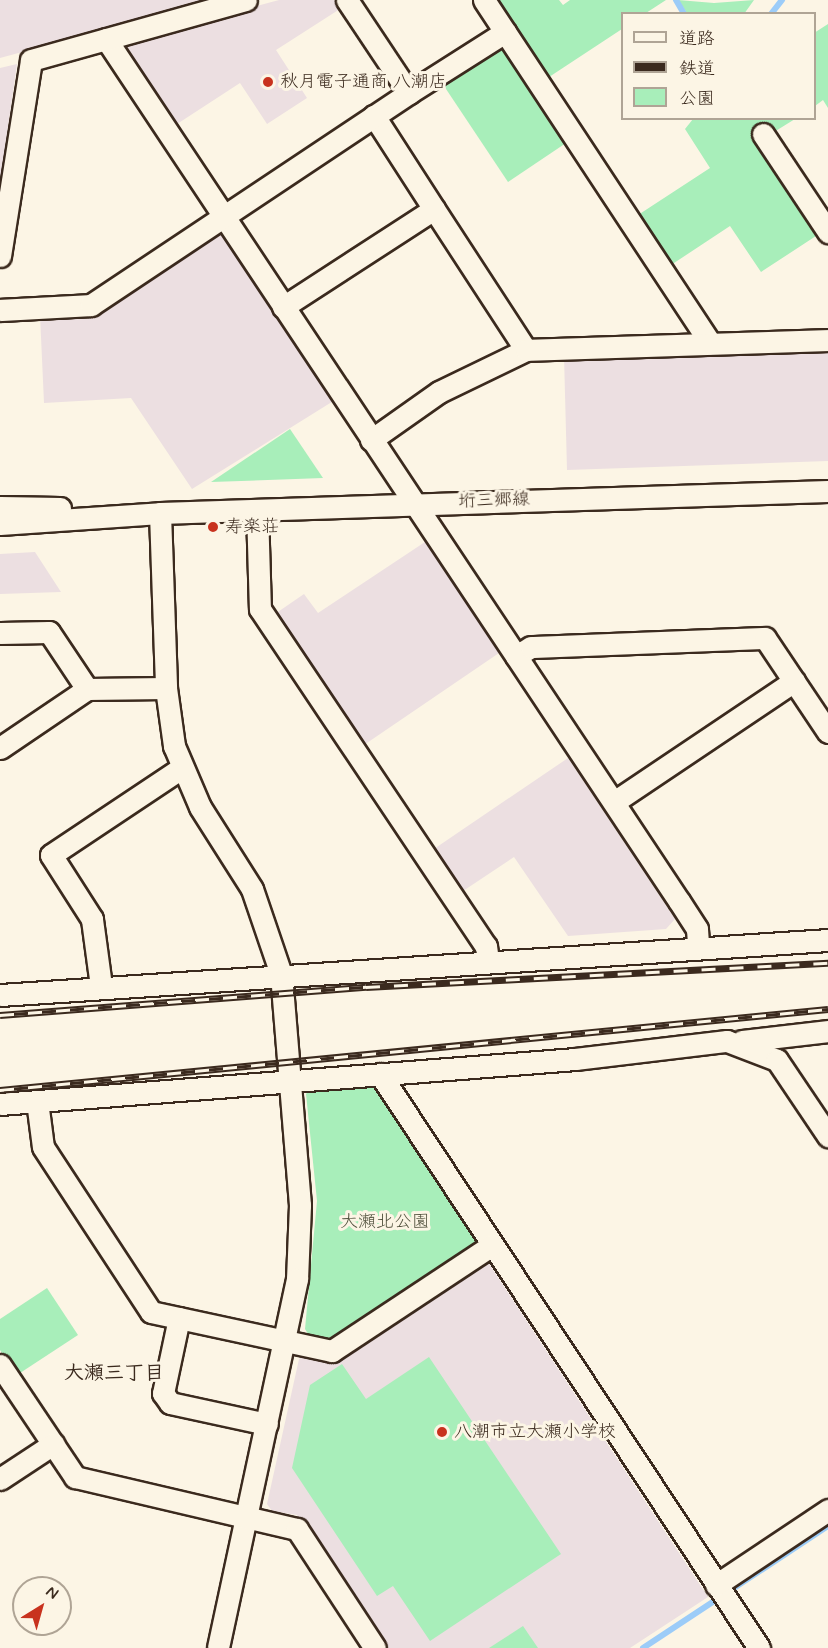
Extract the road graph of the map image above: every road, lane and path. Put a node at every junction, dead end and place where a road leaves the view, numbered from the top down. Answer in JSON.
{"nodes":[{"id":1,"x":246,"y":0,"type":"edge"},
{"id":2,"x":347,"y":0,"type":"edge"},
{"id":3,"x":484,"y":0,"type":"edge"},
{"id":4,"x":505,"y":32,"type":"junction"},
{"id":5,"x":106,"y":39,"type":"junction"},
{"id":6,"x":409,"y":93,"type":"junction"},
{"id":7,"x":374,"y":116,"type":"junction"},
{"id":8,"x":763,"y":134,"type":"dead end"},
{"id":9,"x":434,"y":209,"type":"junction"},
{"id":10,"x":223,"y":216,"type":"junction"},
{"id":11,"x":828,"y":232,"type":"edge"},
{"id":12,"x":0,"y":256,"type":"edge"},
{"id":13,"x":283,"y":308,"type":"junction"},
{"id":14,"x":0,"y":310,"type":"edge"},
{"id":15,"x":828,"y":340,"type":"edge"},
{"id":16,"x":710,"y":343,"type":"junction"},
{"id":17,"x":526,"y":350,"type":"junction"},
{"id":18,"x":371,"y":440,"type":"junction"},
{"id":19,"x":828,"y":491,"type":"edge"},
{"id":20,"x":412,"y":503,"type":"junction"},
{"id":21,"x":0,"y":507,"type":"edge"},
{"id":22,"x":257,"y":510,"type":"junction"},
{"id":23,"x":160,"y":513,"type":"junction"},
{"id":24,"x":0,"y":524,"type":"edge"},
{"id":25,"x":0,"y":633,"type":"edge"},
{"id":26,"x":516,"y":656,"type":"junction"},
{"id":27,"x":794,"y":681,"type":"junction"},
{"id":28,"x":166,"y":688,"type":"junction"},
{"id":29,"x":87,"y":689,"type":"junction"},
{"id":30,"x":828,"y":732,"type":"edge"},
{"id":31,"x":0,"y":748,"type":"edge"},
{"id":32,"x":180,"y":769,"type":"junction"},
{"id":33,"x":614,"y":802,"type":"junction"},
{"id":34,"x":828,"y":940,"type":"edge"},
{"id":35,"x":698,"y":945,"type":"junction"},
{"id":36,"x":488,"y":961,"type":"junction"},
{"id":37,"x":281,"y":974,"type":"junction"},
{"id":38,"x":101,"y":986,"type":"junction"},
{"id":39,"x":0,"y":996,"type":"edge"},
{"id":40,"x":828,"y":1031,"type":"edge"},
{"id":41,"x":739,"y":1041,"type":"junction"},
{"id":42,"x":380,"y":1074,"type":"junction"},
{"id":43,"x":289,"y":1078,"type":"junction"},
{"id":44,"x":37,"y":1101,"type":"junction"},
{"id":45,"x":0,"y":1104,"type":"edge"},
{"id":46,"x":828,"y":1136,"type":"edge"},
{"id":47,"x":492,"y":1245,"type":"junction"},
{"id":48,"x":179,"y":1318,"type":"junction"},
{"id":49,"x":285,"y":1341,"type":"junction"},
{"id":50,"x":0,"y":1365,"type":"edge"},
{"id":51,"x":267,"y":1424,"type":"junction"},
{"id":52,"x":53,"y":1444,"type":"junction"},
{"id":53,"x":0,"y":1479,"type":"edge"},
{"id":54,"x":828,"y":1510,"type":"edge"},
{"id":55,"x":248,"y":1514,"type":"junction"},
{"id":56,"x":722,"y":1594,"type":"junction"},
{"id":57,"x":219,"y":1648,"type":"edge"},
{"id":58,"x":375,"y":1648,"type":"edge"},
{"id":59,"x":759,"y":1648,"type":"edge"}],
"edges":[{"from":1,"to":5,"type":"street"},
{"from":2,"to":6,"type":"street"},
{"from":3,"to":4,"type":"street"},
{"from":4,"to":6,"type":"street"},
{"from":4,"to":16,"type":"street"},
{"from":5,"to":10,"type":"street"},
{"from":5,"to":12,"type":"street"},
{"from":6,"to":7,"type":"street"},
{"from":7,"to":9,"type":"street"},
{"from":7,"to":10,"type":"street"},
{"from":8,"to":11,"type":"street"},
{"from":9,"to":13,"type":"street"},
{"from":9,"to":17,"type":"street"},
{"from":10,"to":13,"type":"street"},
{"from":10,"to":14,"type":"street"},
{"from":13,"to":18,"type":"street"},
{"from":15,"to":16,"type":"street"},
{"from":16,"to":17,"type":"street"},
{"from":17,"to":18,"type":"street"},
{"from":18,"to":20,"type":"street"},
{"from":19,"to":20,"type":"street","name":"垳三郷線"},
{"from":20,"to":22,"type":"street","name":"垳三郷線"},
{"from":20,"to":26,"type":"street"},
{"from":21,"to":23,"type":"street","name":"垳三郷線"},
{"from":22,"to":23,"type":"street","name":"垳三郷線"},
{"from":22,"to":36,"type":"street"},
{"from":23,"to":24,"type":"street","name":"垳三郷線"},
{"from":23,"to":28,"type":"street"},
{"from":25,"to":29,"type":"street"},
{"from":26,"to":27,"type":"street"},
{"from":26,"to":33,"type":"street"},
{"from":27,"to":30,"type":"street"},
{"from":27,"to":33,"type":"street"},
{"from":28,"to":29,"type":"street"},
{"from":28,"to":32,"type":"street"},
{"from":29,"to":31,"type":"street"},
{"from":32,"to":37,"type":"street"},
{"from":32,"to":38,"type":"street"},
{"from":33,"to":35,"type":"street"},
{"from":34,"to":35,"type":"street"},
{"from":35,"to":36,"type":"street"},
{"from":36,"to":37,"type":"street"},
{"from":37,"to":38,"type":"street"},
{"from":37,"to":43,"type":"street"},
{"from":38,"to":39,"type":"street"},
{"from":40,"to":41,"type":"street"},
{"from":41,"to":42,"type":"street"},
{"from":41,"to":46,"type":"street"},
{"from":42,"to":43,"type":"street"},
{"from":42,"to":47,"type":"street"},
{"from":43,"to":44,"type":"street"},
{"from":43,"to":49,"type":"street"},
{"from":44,"to":45,"type":"street"},
{"from":44,"to":48,"type":"street"},
{"from":47,"to":49,"type":"street"},
{"from":47,"to":56,"type":"street"},
{"from":48,"to":49,"type":"street"},
{"from":48,"to":51,"type":"street"},
{"from":49,"to":51,"type":"street"},
{"from":50,"to":52,"type":"street"},
{"from":51,"to":55,"type":"street"},
{"from":52,"to":53,"type":"street"},
{"from":52,"to":55,"type":"street"},
{"from":54,"to":56,"type":"street"},
{"from":55,"to":57,"type":"street"},
{"from":55,"to":58,"type":"street"},
{"from":56,"to":59,"type":"street"}]}
